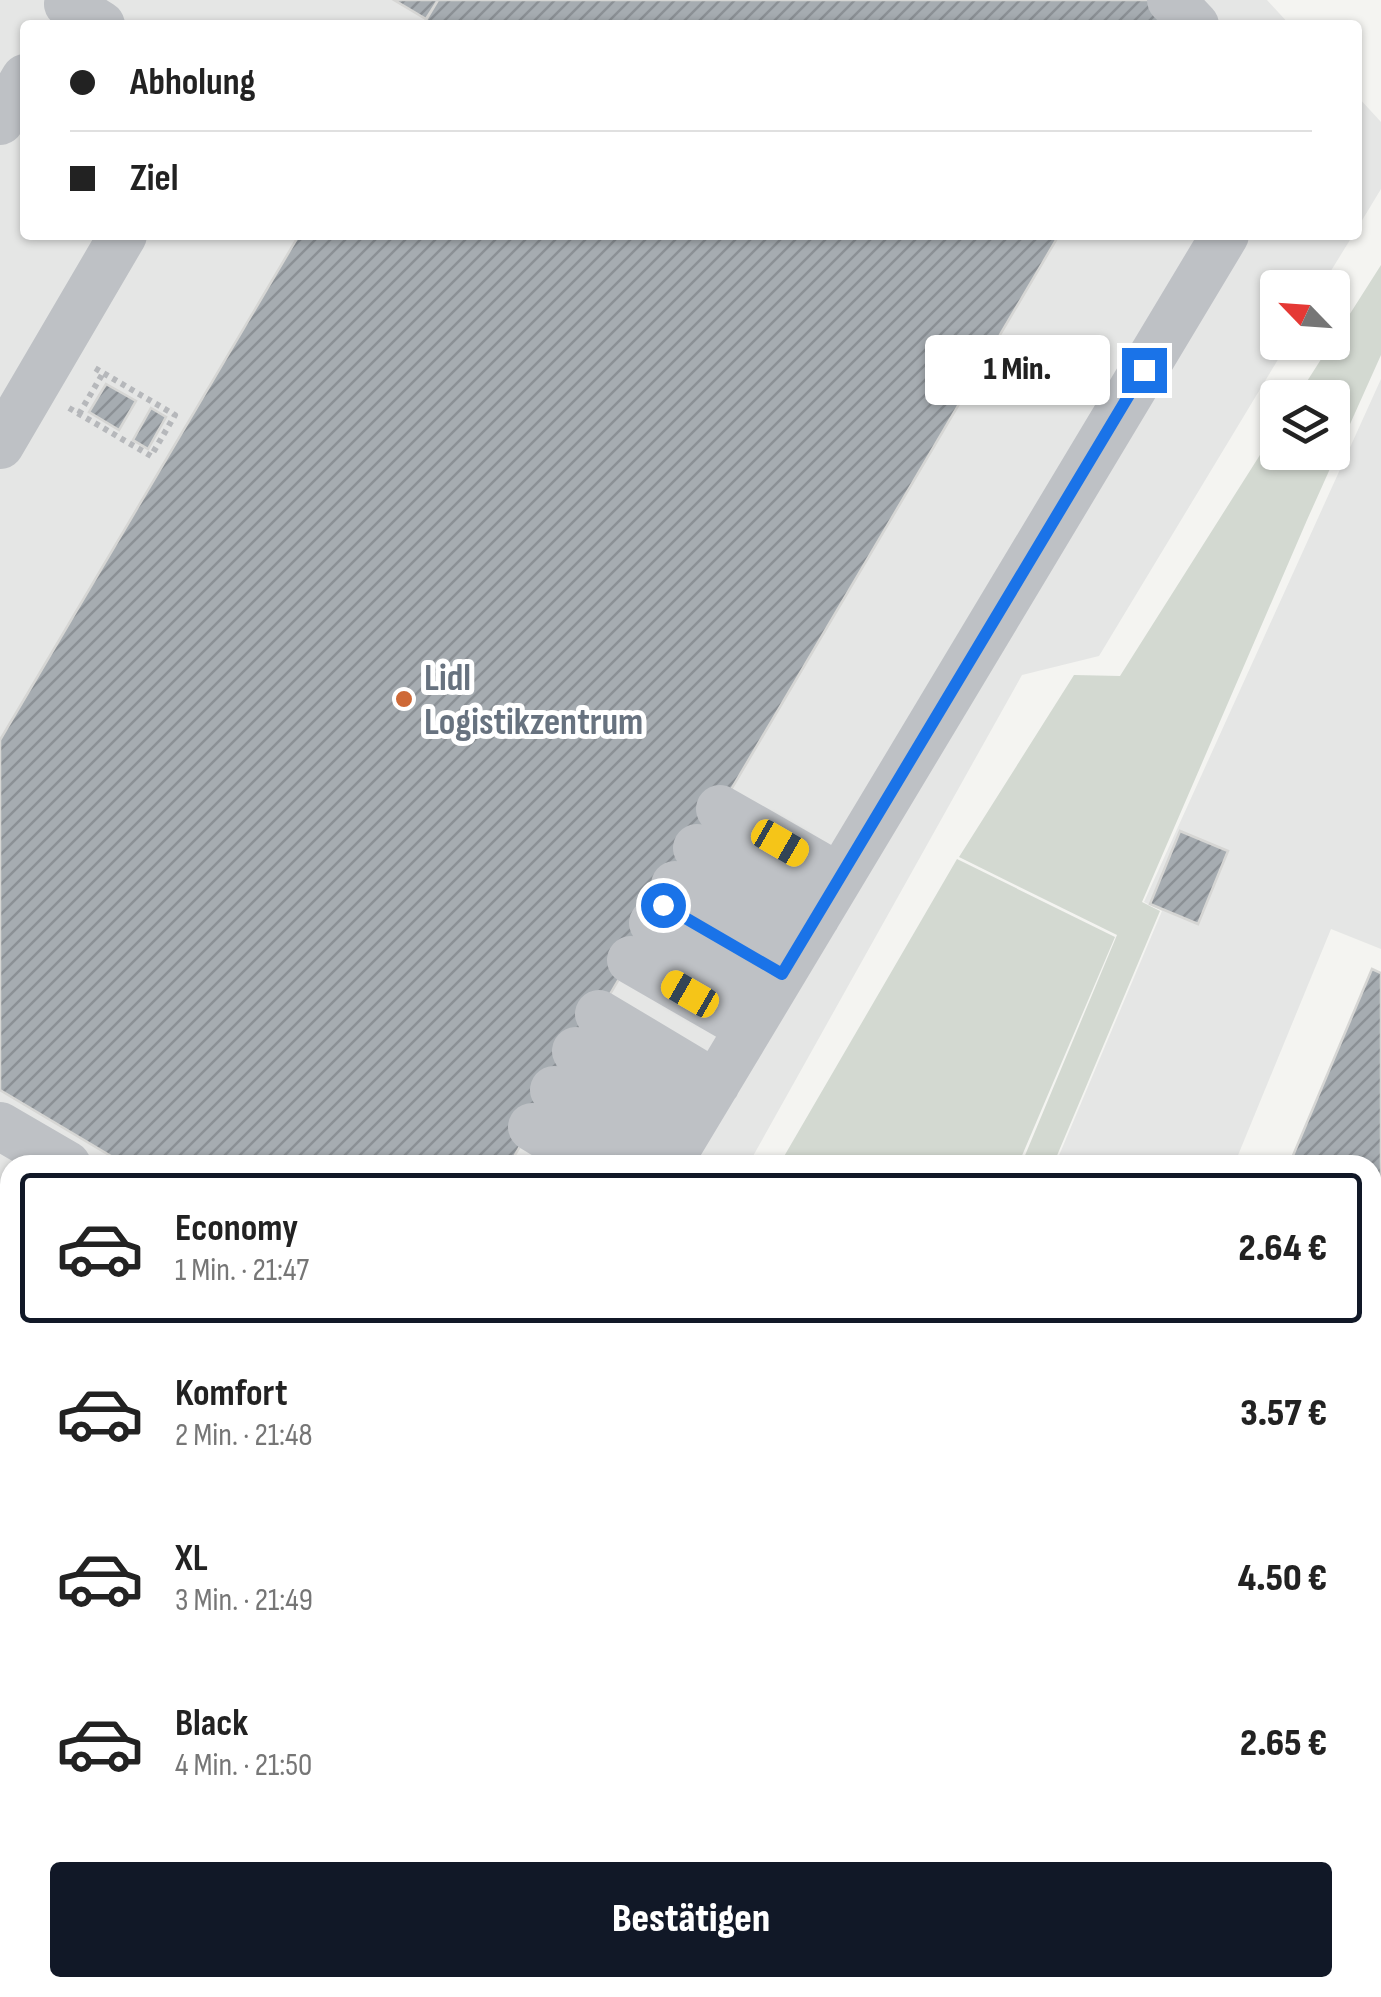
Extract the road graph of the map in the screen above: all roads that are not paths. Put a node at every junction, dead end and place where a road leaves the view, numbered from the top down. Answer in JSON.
{"nodes":[{"id":1,"x":1171,"y":0,"type":"edge"},
{"id":2,"x":1191,"y":20,"type":"edge"},
{"id":3,"x":20,"y":87,"type":"edge"},
{"id":4,"x":0,"y":121,"type":"edge"},
{"id":5,"x":120,"y":240,"type":"edge"},
{"id":6,"x":1222,"y":240,"type":"edge"},
{"id":7,"x":0,"y":445,"type":"edge"},
{"id":8,"x":626,"y":969,"type":"junction"},
{"id":9,"x":743,"y":1035,"type":"edge"},
{"id":10,"x":0,"y":1126,"type":"edge"},
{"id":11,"x":50,"y":1155,"type":"edge"},
{"id":12,"x":596,"y":1155,"type":"edge"}],
"edges":[{"from":1,"to":2,"type":"street"},
{"from":3,"to":4,"type":"street"},
{"from":5,"to":7,"type":"street"},
{"from":6,"to":9,"type":"street"},
{"from":8,"to":9,"type":"street"},
{"from":8,"to":9,"type":"street"},
{"from":8,"to":9,"type":"street"},
{"from":8,"to":9,"type":"street"},
{"from":8,"to":9,"type":"street"},
{"from":8,"to":9,"type":"street"},
{"from":8,"to":12,"type":"street"},
{"from":10,"to":11,"type":"street"}]}
